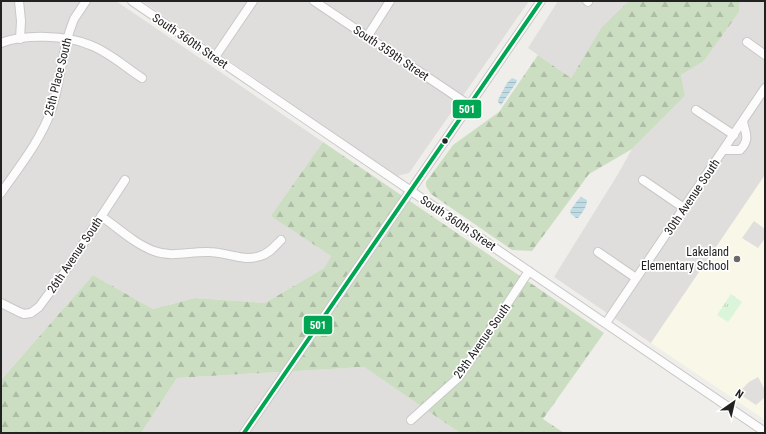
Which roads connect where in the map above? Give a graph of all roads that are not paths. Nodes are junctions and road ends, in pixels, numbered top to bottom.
1 (19, 1) edge
2 (86, 1) edge
3 (132, 1) edge
4 (253, 1) edge
5 (314, 1) edge
6 (390, 1) edge
7 (541, 1) edge
8 (367, 37) junction
9 (20, 39) junction
10 (67, 39) junction
11 (747, 42) dead end
12 (1, 43) edge
13 (765, 55) edge
14 (215, 57) junction
15 (142, 78) dead end
16 (765, 88) edge
17 (469, 105) junction
18 (696, 110) dead end
19 (743, 122) junction
20 (734, 135) junction
21 (724, 150) junction
22 (125, 180) dead end
23 (643, 180) dead end
24 (410, 191) junction
25 (1, 192) edge
26 (684, 208) junction
27 (101, 216) junction
28 (281, 240) dead end
29 (598, 252) dead end
30 (529, 271) junction
31 (636, 278) junction
32 (1, 303) edge
33 (606, 323) junction
34 (410, 420) dead end
35 (765, 432) edge
36 (244, 433) edge

1 - 9 street
2 - 10 street, 25th Place South
3 - 14 street, South 360th Street
4 - 14 street
5 - 8 street, South 359th Street
6 - 8 street
7 - 17 street
8 - 17 street, South 359th Street
9 - 10 street
9 - 12 street
10 - 15 street
10 - 25 street, 25th Place South
11 - 13 street
14 - 24 street, South 360th Street
16 - 19 street, 30th Avenue South
17 - 24 street
18 - 20 street
19 - 20 street, 30th Avenue South
19 - 21 street, 30th Avenue South
20 - 21 street, 30th Avenue South
21 - 26 street, 30th Avenue South
22 - 27 street, 26th Avenue South
23 - 26 street
24 - 30 street, South 360th Street
24 - 36 street
26 - 31 street, 30th Avenue South
27 - 28 street
27 - 32 street, 26th Avenue South
29 - 31 street
30 - 33 street, South 360th Street
30 - 34 street, 29th Avenue South
31 - 33 street, 30th Avenue South
33 - 35 street, South 360th Street

